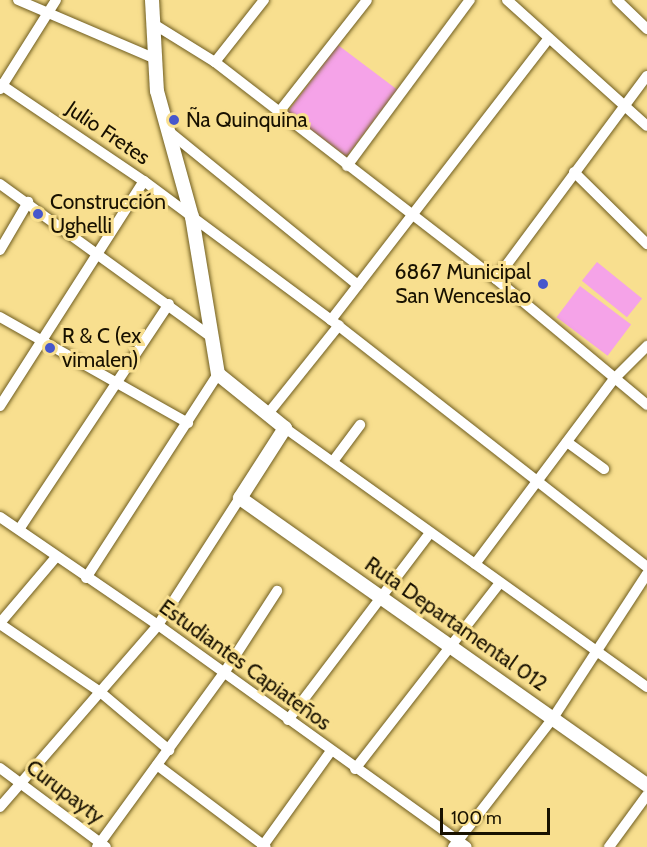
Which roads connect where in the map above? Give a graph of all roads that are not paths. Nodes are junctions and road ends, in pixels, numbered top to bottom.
1 (18, 0) edge
2 (56, 0) edge
3 (264, 0) edge
4 (351, 0) edge
5 (470, 0) edge
6 (507, 0) edge
7 (616, 0) edge
8 (364, 4) edge
9 (153, 9) edge
10 (48, 12) junction
11 (647, 29) edge
12 (549, 38) junction
13 (153, 58) junction
14 (215, 62) junction
15 (647, 76) edge
16 (1, 86) edge
17 (624, 104) junction
18 (279, 112) junction
19 (647, 126) edge
20 (167, 130) junction
21 (347, 166) junction
22 (574, 172) junction
23 (144, 181) junction
24 (0, 184) edge
25 (28, 201) junction
26 (411, 215) junction
27 (192, 217) junction
28 (647, 244) edge
29 (0, 250) edge
30 (99, 253) junction
31 (496, 279) junction
32 (358, 285) junction
33 (169, 304) junction
34 (0, 317) edge
35 (335, 323) junction
36 (210, 336) junction
37 (41, 338) junction
38 (647, 346) edge
39 (218, 374) junction
40 (116, 379) junction
41 (614, 379) junction
42 (647, 405) edge
43 (0, 406) edge
44 (267, 414) junction
45 (188, 423) junction
46 (360, 426) dead end
47 (285, 428) junction
48 (567, 442) junction
49 (334, 460) junction
50 (604, 469) dead end
51 (538, 480) junction
52 (240, 498) junction
53 (0, 517) edge
54 (20, 528) junction
55 (430, 533) junction
56 (56, 557) junction
57 (475, 564) junction
58 (647, 567) edge
59 (647, 574) edge
60 (86, 578) junction
61 (500, 583) junction
62 (277, 591) dead end
63 (382, 599) junction
64 (0, 623) edge
65 (158, 625) junction
66 (452, 650) junction
67 (595, 651) junction
68 (224, 673) junction
69 (647, 687) edge
70 (99, 690) junction
71 (553, 718) junction
72 (288, 720) junction
73 (169, 750) junction
74 (331, 751) junction
75 (157, 765) junction
76 (0, 768) edge
77 (356, 769) junction
78 (19, 782) junction
79 (647, 785) edge
80 (647, 795) edge
81 (0, 807) edge
82 (459, 845) edge
83 (101, 846) edge
84 (264, 846) edge
85 (609, 847) edge

1 - 10 street
2 - 10 street
3 - 14 street
4 - 8 street
5 - 21 street
6 - 12 street
7 - 11 street
8 - 18 street
9 - 13 main road
9 - 14 street
10 - 13 street
10 - 16 street
12 - 17 street
12 - 26 street
13 - 20 main road
14 - 18 street
15 - 17 street
16 - 23 street, Julio Fretes
17 - 19 street
17 - 22 street
18 - 21 street
20 - 27 main road
20 - 32 street
21 - 26 street
22 - 28 street
22 - 31 street
23 - 27 street, Julio Fretes
23 - 30 street
24 - 25 street
25 - 29 street
25 - 30 street
26 - 31 street
26 - 32 street
27 - 35 street, Julio Fretes
27 - 36 main road
30 - 33 street
30 - 37 street
31 - 41 street
32 - 35 street
33 - 36 street
33 - 40 street
34 - 37 street
35 - 44 street
35 - 51 street, Julio Fretes
36 - 39 main road
37 - 40 street
37 - 43 street
38 - 41 street
39 - 44 main road
39 - 45 street
40 - 45 street
40 - 54 street
41 - 42 street
41 - 48 street
44 - 47 main road
45 - 60 street
46 - 49 street
47 - 49 street
47 - 52 main road
48 - 50 street
48 - 51 street
49 - 55 street
51 - 57 street
51 - 58 street, Julio Fretes
52 - 63 main road, Ruta Departamental 012
52 - 65 street
53 - 54 street, Estudiantes Capiateños
54 - 56 street, Estudiantes Capiateños
55 - 57 street
55 - 63 street
56 - 60 street, Estudiantes Capiateños
56 - 64 street
57 - 61 street
59 - 67 street
60 - 65 street, Estudiantes Capiateños
61 - 66 street
61 - 67 street
62 - 68 street
63 - 66 main road, Ruta Departamental 012
63 - 72 street
64 - 70 street
65 - 68 street, Estudiantes Capiateños
65 - 70 street
66 - 71 main road, Ruta Departamental 012
66 - 77 street
67 - 69 street
67 - 71 street
68 - 72 street, Estudiantes Capiateños
68 - 73 street
70 - 73 street
70 - 78 street
71 - 79 main road, Ruta Departamental 012
71 - 82 street
72 - 74 street, Estudiantes Capiateños
73 - 75 street
74 - 77 street, Estudiantes Capiateños
74 - 84 street
75 - 83 street
75 - 84 street
76 - 78 street, Curupayty
77 - 82 street, Estudiantes Capiateños
78 - 81 street
78 - 83 street, Curupayty
80 - 85 street

